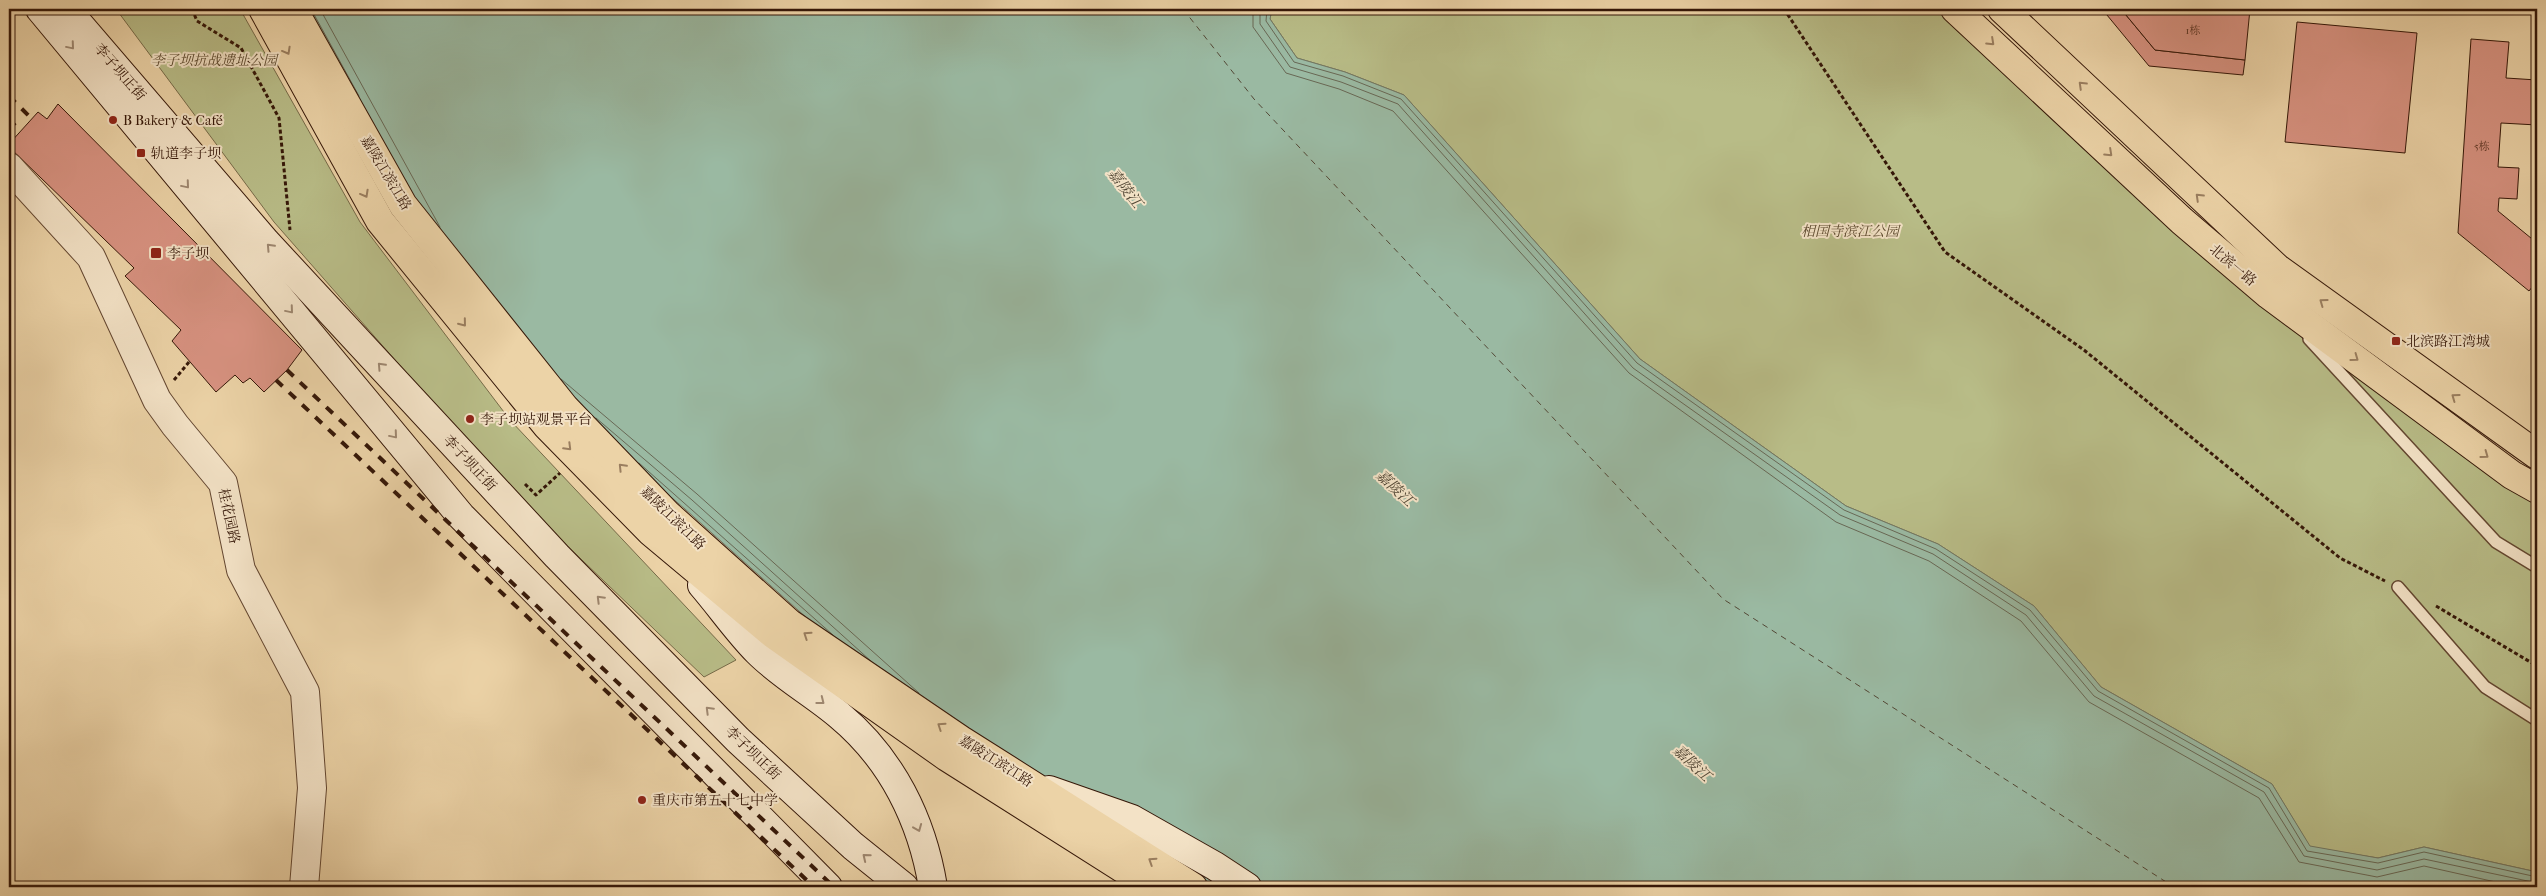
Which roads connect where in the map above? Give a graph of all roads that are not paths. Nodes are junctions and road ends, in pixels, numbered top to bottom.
1 (40, 9) edge
2 (66, 9) edge
3 (263, 9) edge
4 (293, 9) edge
5 (1956, 9) edge
6 (2002, 9) edge
7 (9, 167) edge
8 (2269, 295) junction
9 (2537, 455) edge
10 (2537, 489) edge
11 (651, 532) junction
12 (2537, 567) edge
13 (2398, 587) road end
14 (2537, 720) edge
15 (1032, 783) junction
16 (304, 887) edge
17 (828, 887) edge
18 (904, 887) edge
19 (933, 887) edge
20 (1152, 887) edge
21 (1193, 887) edge
22 (1247, 887) edge

1 -> 17 main road, 李子坝正街
18 -> 2 main road, 李子坝正街
3 -> 11 main road, 嘉陵江滨江路
15 -> 4 main road, 嘉陵江滨江路
5 -> 8 main road, 北滨一路
9 -> 6 main road, 北滨一路
7 - 16 main road, 桂花园路
8 -> 10 main road, 北滨一路
8 - 12 lane
11 -> 19 main road
11 - 20 main road, 嘉陵江滨江路
13 - 14 lane
21 -> 15 main road, 嘉陵江滨江路
15 - 22 main road

